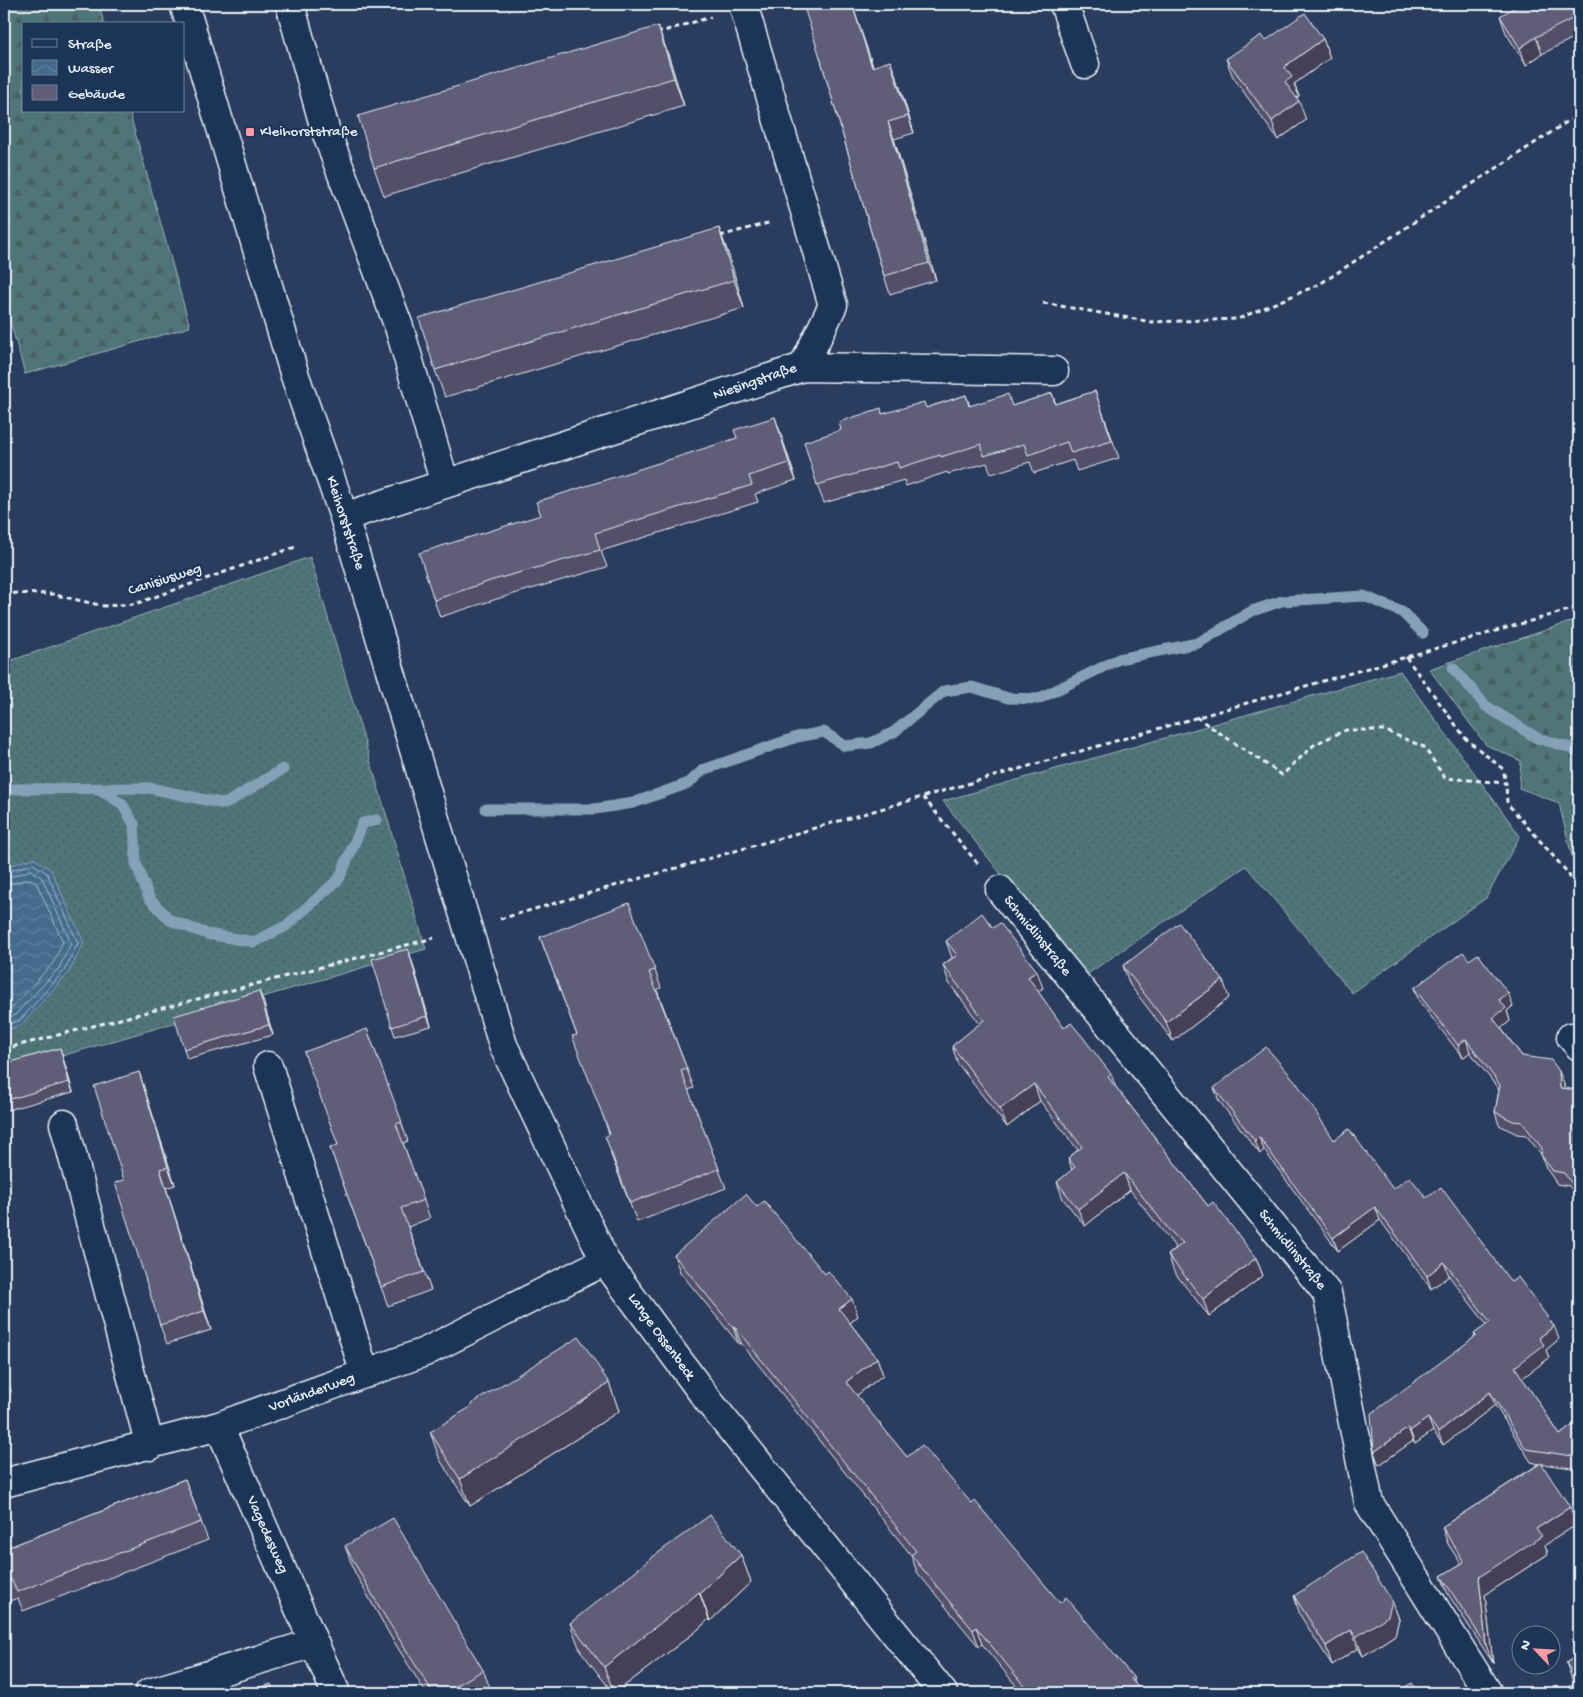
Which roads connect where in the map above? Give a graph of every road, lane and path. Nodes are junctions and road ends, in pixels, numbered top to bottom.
1 (184, 4) edge
2 (290, 4) edge
3 (1064, 4) edge
4 (744, 6) edge
5 (649, 35) edge
6 (1085, 64) dead end
7 (1579, 114) edge
8 (805, 212) junction
9 (711, 239) edge
10 (1043, 303) dead end
11 (803, 367) junction
12 (1054, 371) dead end
13 (446, 484) junction
14 (344, 517) junction
15 (298, 546) dead end
16 (4, 593) edge
17 (1579, 607) edge
18 (1406, 657) junction
19 (1196, 717) junction
20 (1506, 783) junction
21 (923, 797) junction
22 (1000, 890) joint
23 (1579, 897) edge
24 (469, 929) junction
25 (4, 1050) edge
26 (268, 1066) dead end
27 (64, 1124) dead end
28 (605, 1261) junction
29 (365, 1374) junction
30 (219, 1426) junction
31 (150, 1446) junction
32 (4, 1483) edge
33 (314, 1643) junction
34 (149, 1693) edge
35 (336, 1693) edge
36 (943, 1693) edge
37 (1488, 1693) edge

1 - 14 street, Kleihorststraße
2 - 13 street
3 - 6 street
4 - 5 path
4 - 8 street, Niesingstraße
7 - 10 path
8 - 9 path
8 - 11 street, Niesingstraße
11 - 12 street
11 - 13 street, Niesingstraße
13 - 14 street, Niesingstraße
14 - 24 street, Kleihorststraße
15 - 16 path, Canisiusweg
17 - 18 path
18 - 19 path
18 - 20 path
19 - 20 path
19 - 21 path
20 - 23 path
21 - 22 path
21 - 24 path
22 - 37 street, Schmidlinstraße
24 - 25 path
24 - 28 street, Lange Ossenbeck
26 - 29 street
27 - 31 street
28 - 29 street, Vorländerweg
28 - 36 street, Lange Ossenbeck
29 - 30 street, Vorländerweg
30 - 31 street, Vorländerweg
30 - 33 street, Vagedesweg
31 - 32 street, Vorländerweg
33 - 34 street
33 - 35 street, Vagedesweg

